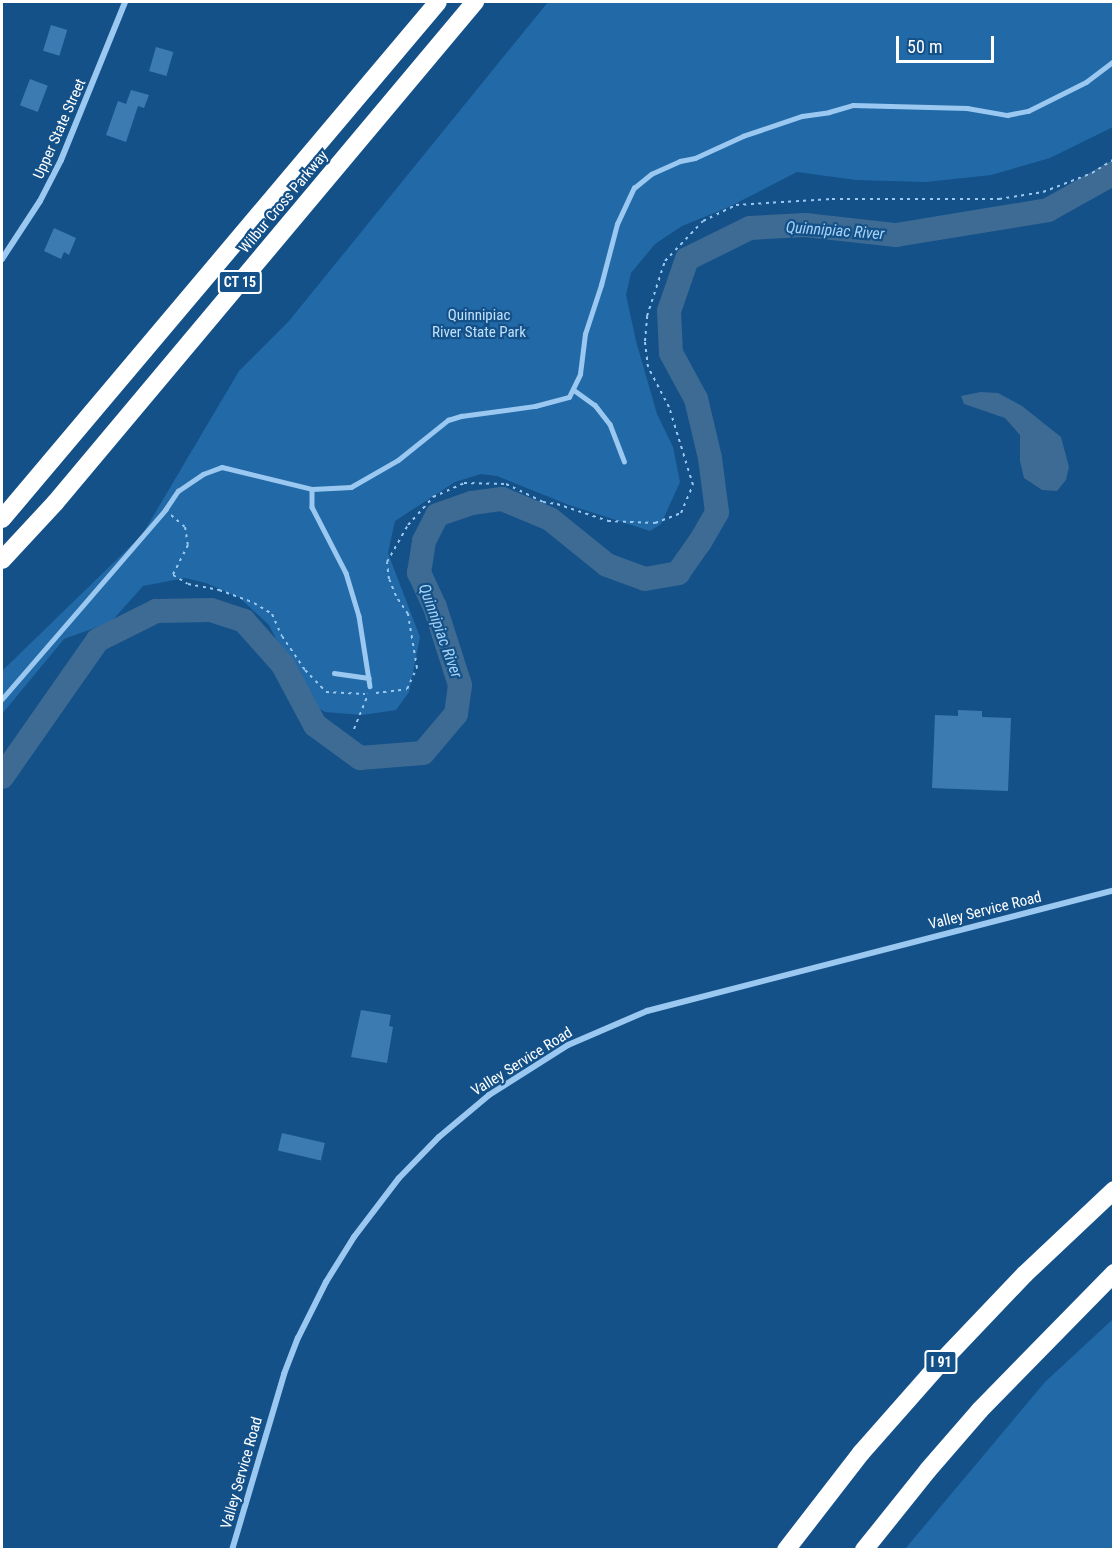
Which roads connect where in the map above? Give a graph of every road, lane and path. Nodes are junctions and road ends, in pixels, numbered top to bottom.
1 (125, 2) edge
2 (438, 2) edge
3 (475, 2) edge
4 (1113, 61) edge
5 (1113, 159) edge
6 (2, 259) edge
7 (574, 390) junction
8 (624, 461) dead end
9 (312, 489) junction
10 (165, 510) junction
11 (2, 519) edge
12 (2, 560) edge
13 (334, 673) dead end
14 (369, 678) junction
15 (370, 686) joint
16 (368, 694) junction
17 (2, 699) edge
18 (354, 729) dead end
19 (1113, 890) edge
20 (1113, 1190) edge
21 (1113, 1274) edge
22 (232, 1550) edge
23 (786, 1550) edge
24 (864, 1550) edge

1 - 6 street, Upper State Street
2 - 11 highway, Wilbur Cross Parkway / CT 15
3 - 12 highway, Wilbur Cross Parkway / CT 15
4 - 7 lane
5 - 16 path
7 - 8 lane
7 - 9 lane
9 - 10 lane
9 - 14 lane
10 - 16 path
10 - 17 lane
13 - 14 lane
14 - 15 lane
15 - 16 path
16 - 18 path
19 - 22 street, Valley Service Road
20 - 23 highway, I 91
21 - 24 highway

